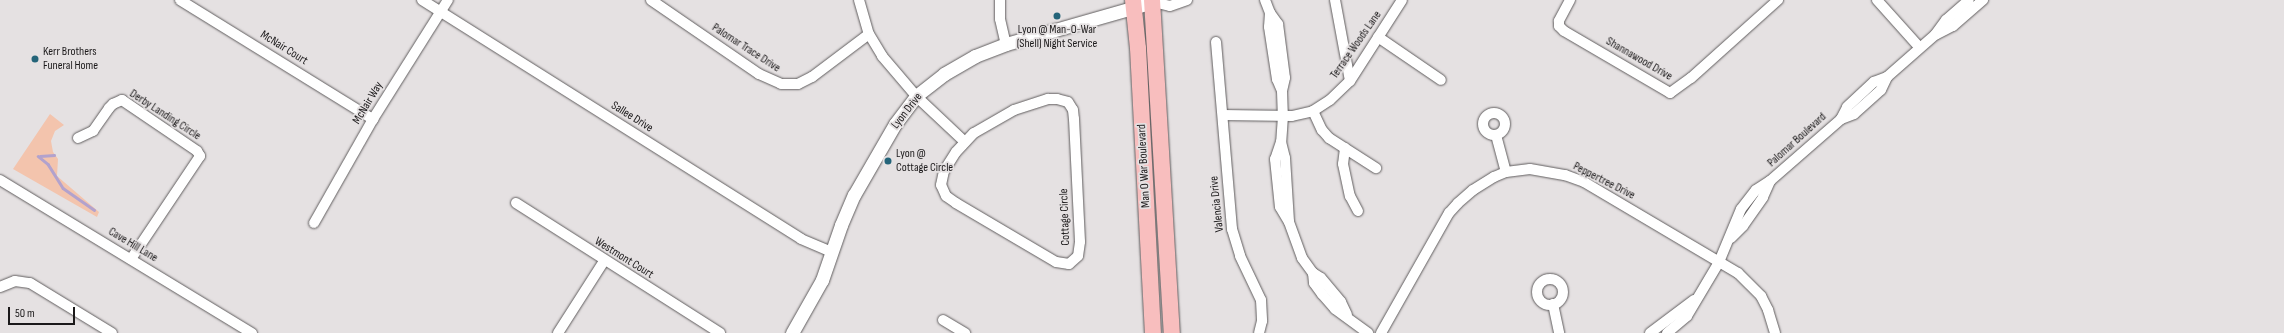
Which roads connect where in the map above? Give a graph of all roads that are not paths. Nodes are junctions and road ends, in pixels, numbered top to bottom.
1 (180, 0) edge
2 (422, 0) edge
3 (448, 0) edge
4 (652, 0) edge
5 (858, 0) edge
6 (1000, 0) edge
7 (1187, 0) edge
8 (1265, 0) edge
9 (1335, 0) edge
10 (1402, 0) edge
11 (1570, 0) edge
12 (1778, 0) edge
13 (1877, 0) edge
14 (1969, 0) edge
15 (1982, 0) edge
16 (1153, 1) edge
17 (1133, 4) edge
18 (441, 12) junction
19 (869, 34) junction
20 (1935, 35) junction
21 (1378, 37) junction
22 (1216, 42) dead end
23 (1006, 44) junction
24 (1920, 48) junction
25 (1350, 80) junction
26 (1441, 80) dead end
27 (916, 96) junction
28 (1313, 110) junction
29 (1223, 115) junction
30 (1283, 116) junction
31 (373, 119) junction
32 (1496, 134) dead end
33 (78, 138) dead end
34 (965, 142) junction
35 (1345, 148) junction
36 (1376, 168) dead end
37 (1506, 172) junction
38 (0, 180) edge
39 (516, 203) dead end
40 (1358, 211) dead end
41 (314, 223) dead end
42 (831, 252) junction
43 (131, 259) junction
44 (604, 260) junction
45 (1719, 262) junction
46 (0, 287) edge
47 (1695, 298) junction
48 (1553, 304) dead end
49 (943, 320) dead end
50 (98, 329) edge
51 (112, 333) edge
52 (252, 333) edge
53 (558, 333) edge
54 (720, 333) edge
55 (792, 333) edge
56 (965, 333) edge
57 (1153, 333) edge
58 (1172, 333) edge
59 (1260, 333) edge
60 (1368, 333) edge
61 (1381, 333) edge
62 (1559, 333) edge
63 (1650, 333) edge
64 (1667, 333) edge
65 (1775, 333) edge

1 - 31 street, McNair Court
2 - 18 street, Sallee Drive
3 - 18 street, McNair Way
4 - 19 street, Palomar Trace Drive
5 - 19 street
6 - 23 street
7 - 16 street, Lyon Drive
8 - 30 street
9 - 25 street
10 - 21 street, Terrace Woods Lane
11 - 12 street, Shannawood Drive
13 - 24 street
14 - 20 street, Palomar Boulevard
15 - 20 street, Palomar Boulevard
16 - 17 street, Lyon Drive
16 - 58 main road, Man O War Boulevard
17 - 23 street, Lyon Drive
17 - 57 main road, Man O War Boulevard
18 - 31 street, McNair Way
18 - 42 street, Sallee Drive
19 - 27 street
20 - 24 street, Palomar Boulevard
21 - 25 street, Terrace Woods Lane
21 - 26 street
22 - 29 street, Valencia Drive
23 - 27 street, Lyon Drive
24 - 45 street, Palomar Boulevard
25 - 28 street, Terrace Woods Lane
27 - 34 street
27 - 42 street, Lyon Drive
28 - 30 street, Terrace Woods Lane
28 - 35 street
29 - 30 street
29 - 59 street, Valencia Drive
30 - 60 street
31 - 41 street, McNair Way
32 - 37 street
33 - 43 street, Derby Landing Circle
34 - 34 street, Cottage Circle
35 - 36 street
35 - 40 street
37 - 45 street, Peppertree Drive
37 - 61 street, Peppertree Drive
38 - 43 street, Cave Hill Lane
39 - 44 street, Westmont Court
42 - 55 street, Lyon Drive
43 - 52 street, Cave Hill Lane
44 - 53 street
44 - 54 street, Westmont Court
45 - 47 street, Palomar Boulevard
45 - 65 street, Peppertree Drive
46 - 50 street
47 - 63 street, Palomar Boulevard
47 - 64 street, Palomar Boulevard
48 - 62 street
49 - 56 street
50 - 51 street

